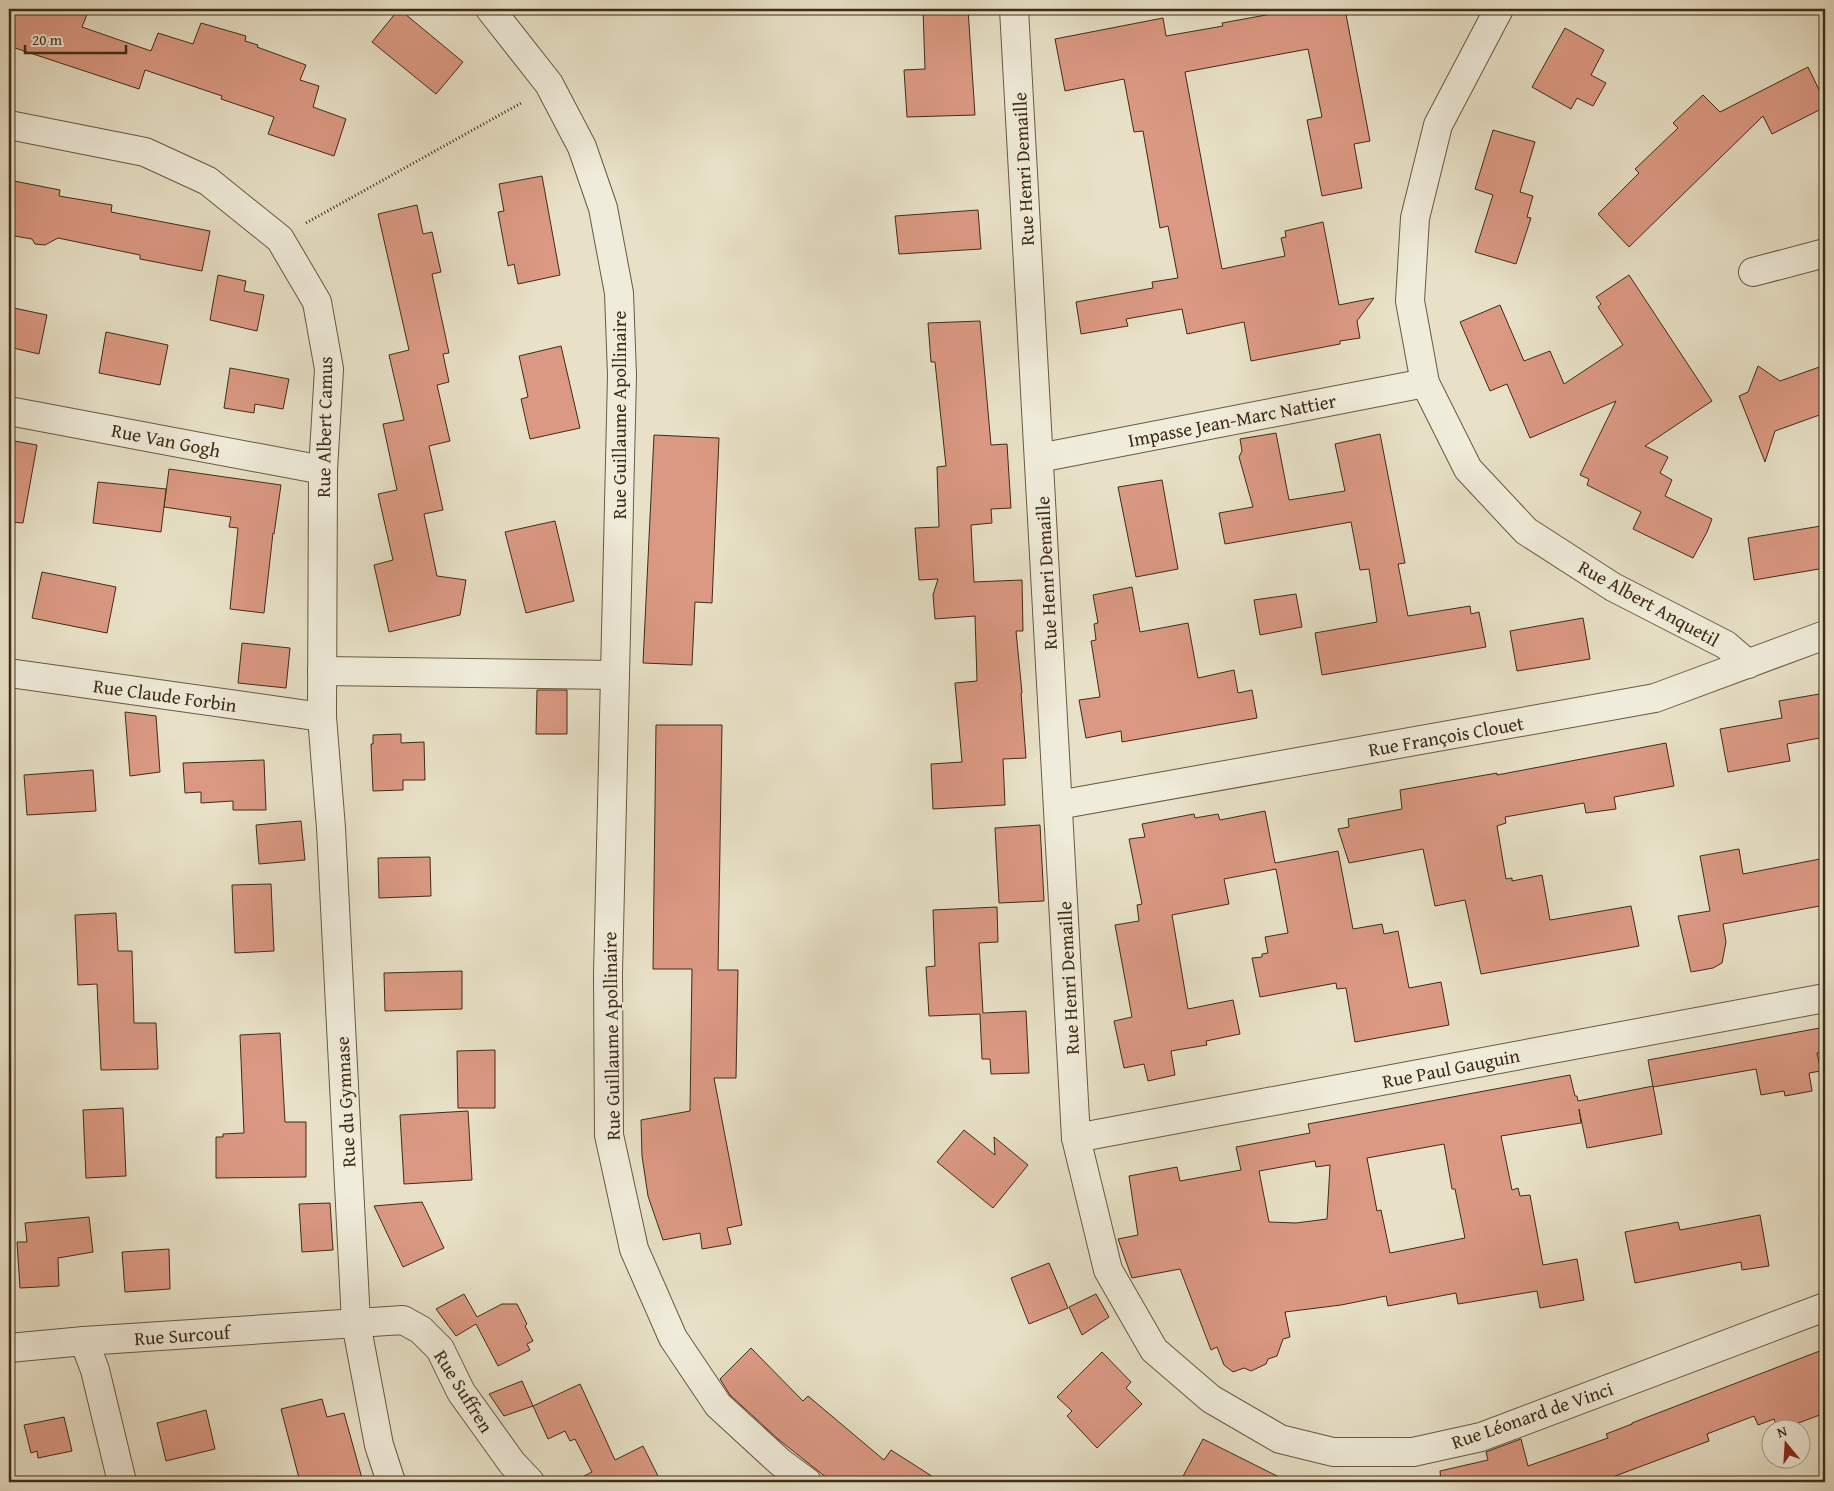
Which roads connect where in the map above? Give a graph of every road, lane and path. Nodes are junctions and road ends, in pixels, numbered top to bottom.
1 (490, 9) edge
2 (1014, 9) edge
3 (1499, 9) edge
4 (550, 87) junction
5 (9, 125) edge
6 (305, 223) dead end
7 (1825, 253) edge
8 (1753, 272) dead end
9 (1425, 383) junction
10 (9, 411) edge
11 (1039, 458) junction
12 (323, 470) junction
13 (1825, 636) edge
14 (1748, 664) junction
15 (322, 671) junction
16 (9, 673) edge
17 (615, 675) junction
18 (322, 717) junction
19 (1058, 805) junction
20 (1825, 998) edge
21 (1076, 1138) junction
22 (1825, 1307) edge
23 (356, 1323) junction
24 (84, 1341) junction
25 (9, 1348) edge
26 (122, 1482) edge
27 (392, 1482) edge
28 (530, 1482) edge
29 (807, 1482) edge

1 - 4 street, Rue Guillaume Apollinaire
2 - 11 street, Rue Henri Demaille
3 - 9 street, Rue Albert Anquetil
4 - 6 path
4 - 17 street, Rue Guillaume Apollinaire
5 - 12 street, Rue Albert Camus
7 - 8 street
9 - 11 street, Impasse Jean-Marc Nattier
9 - 14 street, Rue Albert Anquetil
10 - 12 street, Rue Van Gogh
11 - 19 street, Rue Henri Demaille
12 - 15 street, Rue Albert Camus
13 - 14 street, Rue François Clouet
14 - 19 street, Rue François Clouet
15 - 17 street
15 - 18 street, Rue Albert Camus
16 - 18 street, Rue Claude Forbin
17 - 29 street, Rue Guillaume Apollinaire
18 - 23 street, Rue du Gymnase
19 - 21 street, Rue Henri Demaille
20 - 21 street, Rue Paul Gauguin
21 - 22 street, Rue Léonard de Vinci
23 - 24 street, Rue Surcouf
23 - 27 street, Rue du Gymnase
23 - 28 street, Rue Suffren
24 - 25 street, Rue Surcouf
24 - 26 street

